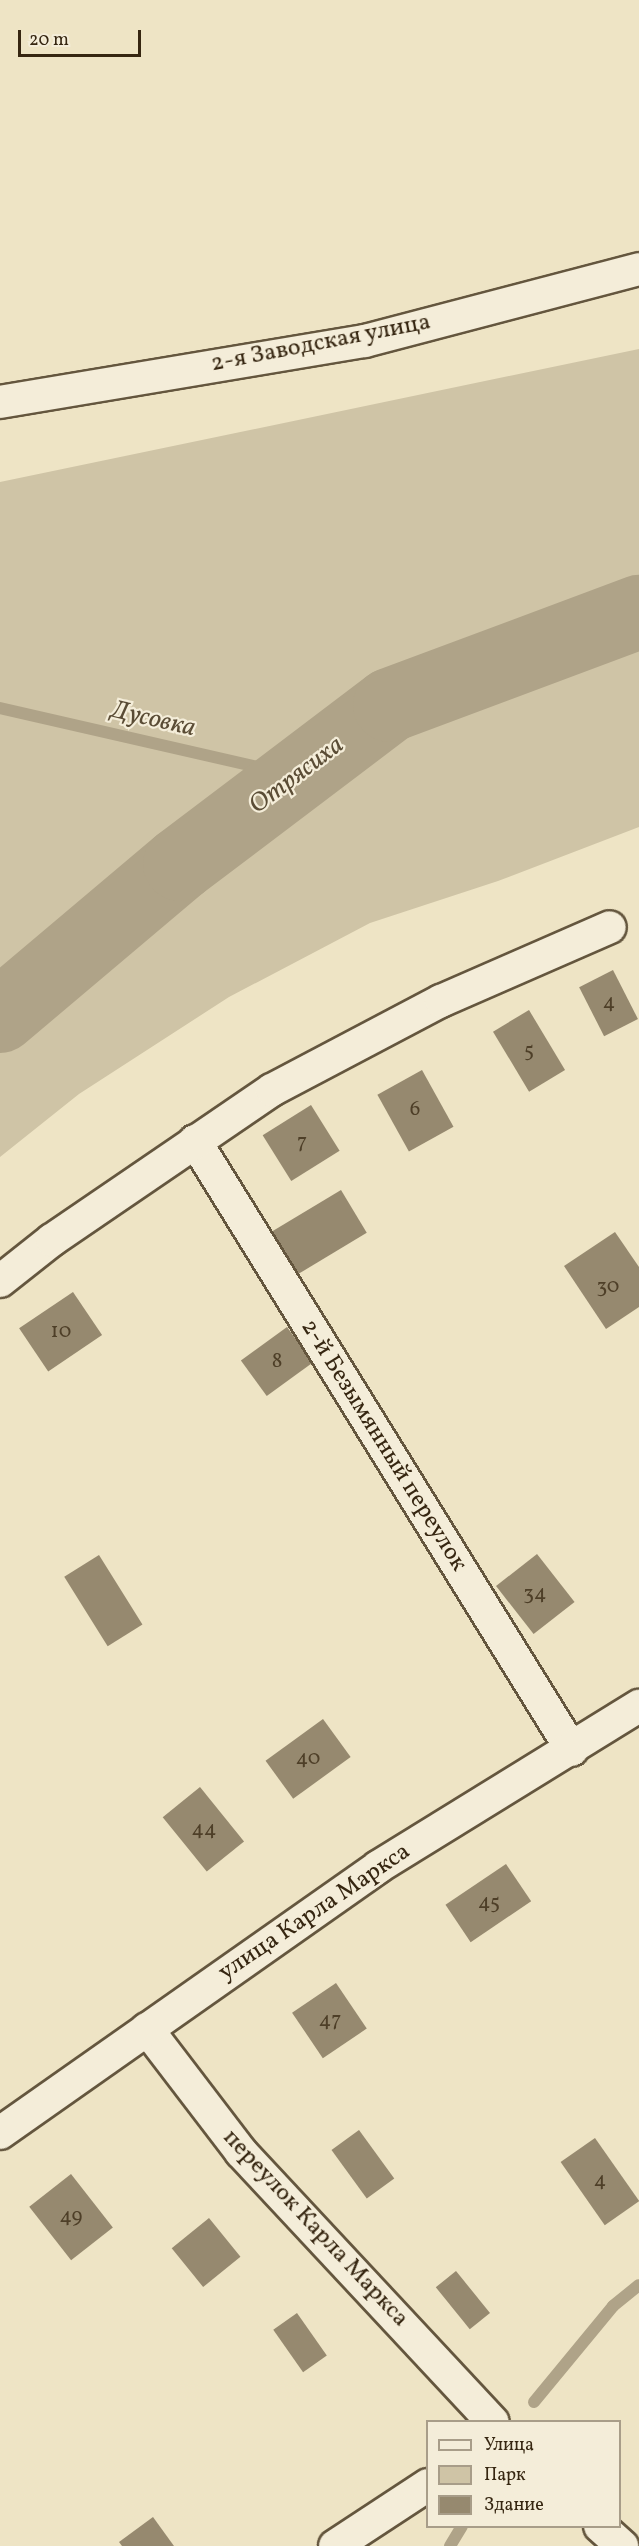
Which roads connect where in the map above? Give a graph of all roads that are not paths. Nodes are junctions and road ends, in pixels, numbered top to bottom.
1 (639, 269) edge
2 (0, 402) edge
3 (610, 927) dead end
4 (195, 1141) junction
5 (0, 1281) edge
6 (639, 1706) edge
7 (572, 1750) junction
8 (147, 2029) junction
9 (0, 2133) edge
10 (492, 2420) edge
11 (426, 2486) edge
12 (602, 2528) edge
13 (335, 2546) edge
14 (622, 2546) edge

1 - 2 street, 2-я Заводская улица
3 - 4 street
4 - 5 street
4 - 7 street, 2-й Безымянный переулок
6 - 7 street, улица Карла Маркса
7 - 8 street, улица Карла Маркса
8 - 9 street, улица Карла Маркса
8 - 10 street, переулок Карла Маркса
11 - 13 street
12 - 14 street

